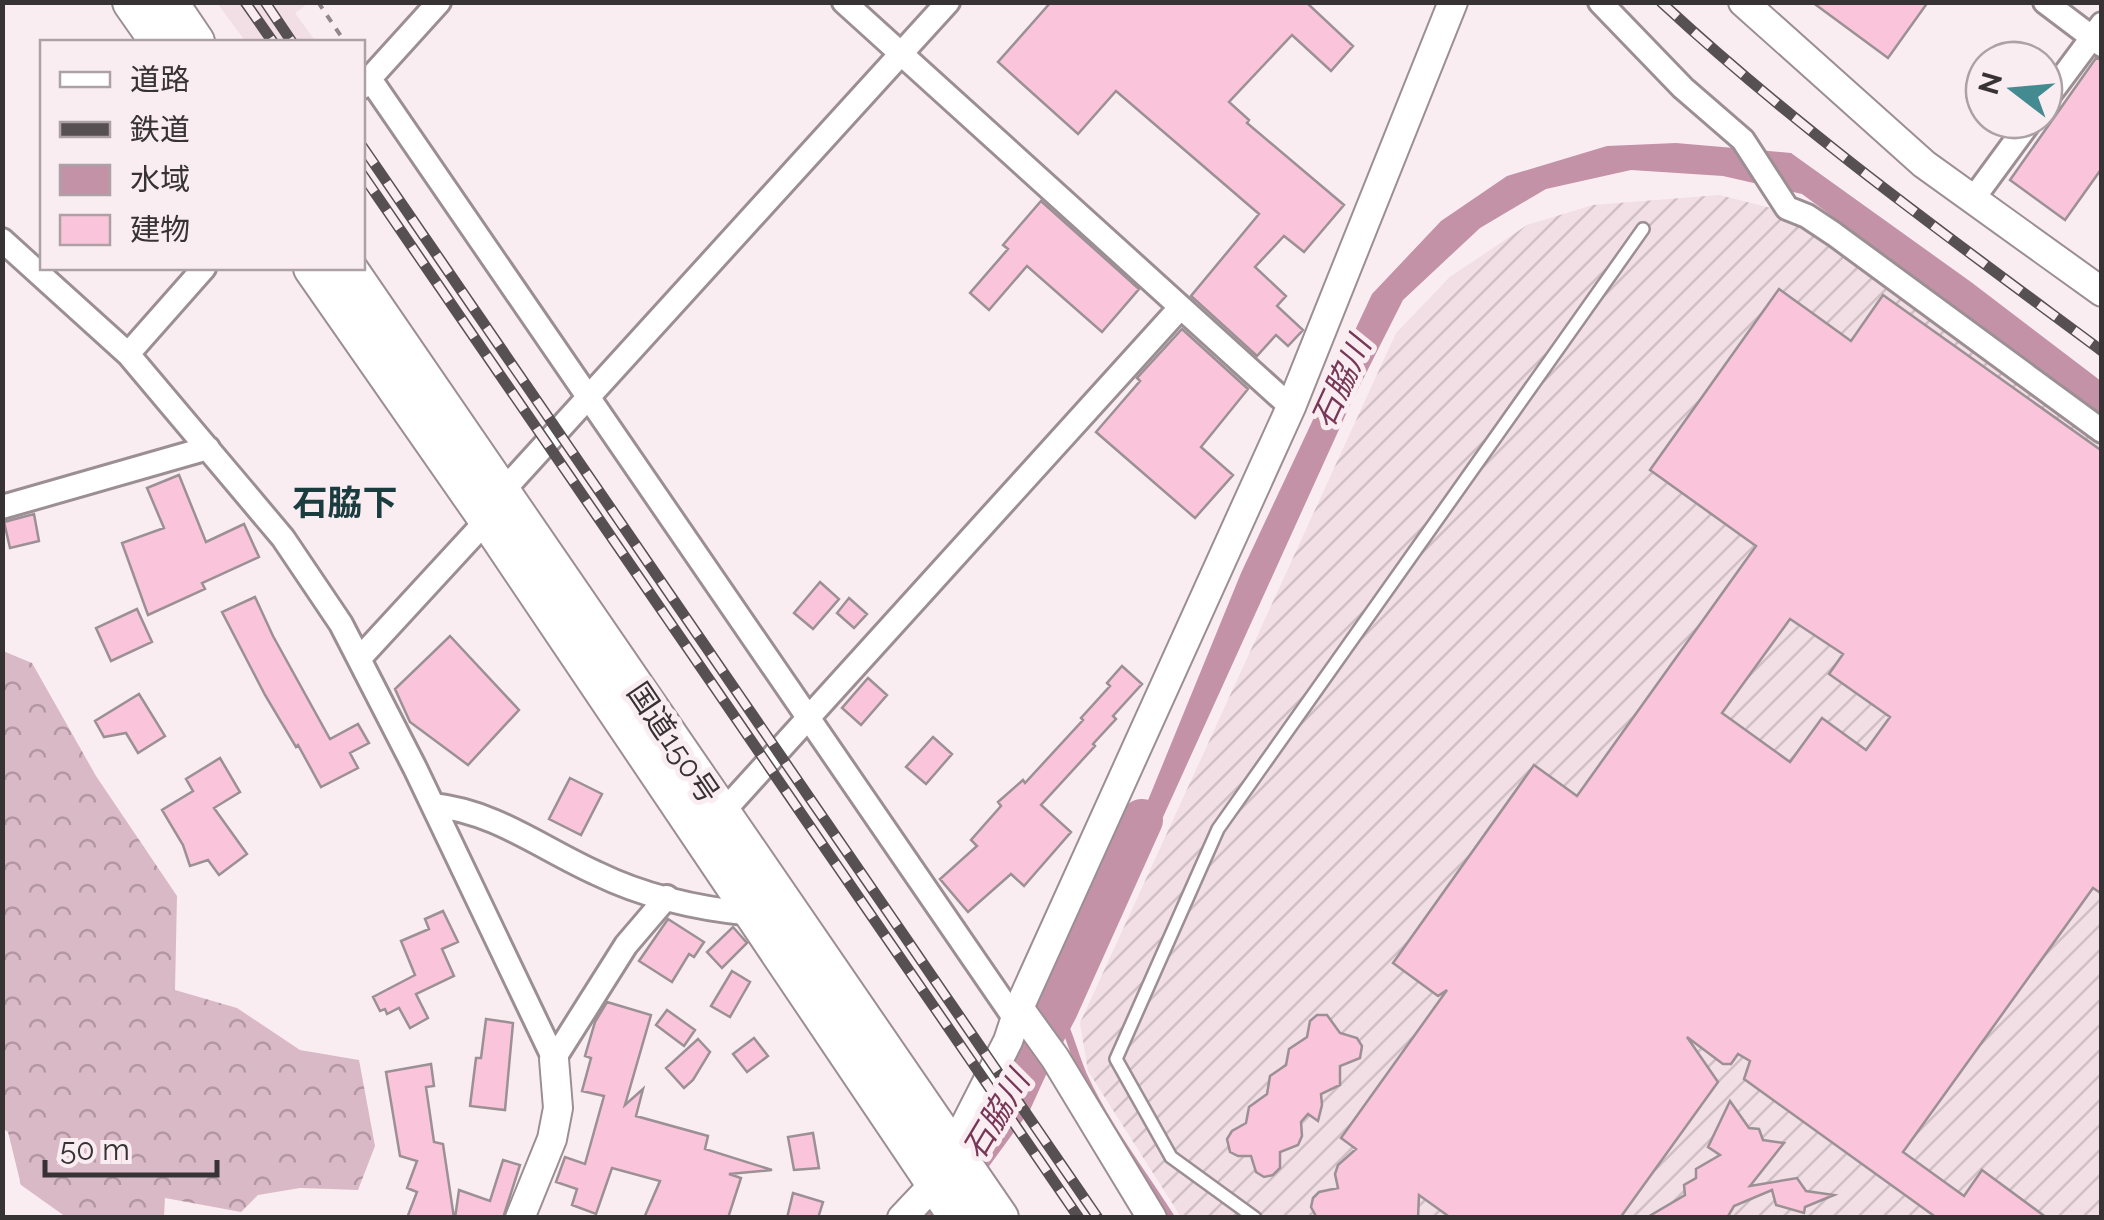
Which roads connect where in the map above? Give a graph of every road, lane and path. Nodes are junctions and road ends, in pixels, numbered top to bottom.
1 (132, 2) edge
2 (168, 2) edge
3 (318, 2) edge
4 (439, 2) edge
5 (844, 2) edge
6 (948, 2) edge
7 (1453, 2) edge
8 (1600, 2) edge
9 (1743, 2) edge
10 (2044, 2) edge
11 (2098, 35) edge
12 (159, 40) edge
13 (193, 40) edge
14 (344, 40) edge
15 (901, 54) junction
16 (2064, 77) edge
17 (366, 83) edge
18 (2016, 140) edge
19 (1973, 199) junction
20 (1644, 229) dead end
21 (2, 240) edge
22 (202, 270) edge
23 (316, 270) edge
24 (349, 270) edge
25 (2102, 292) edge
26 (1178, 308) junction
27 (128, 354) junction
28 (589, 398) junction
29 (1291, 408) junction
30 (2102, 431) edge
31 (208, 448) junction
32 (495, 506) junction
33 (2, 507) edge
34 (359, 658) junction
35 (808, 720) junction
36 (432, 805) junction
37 (722, 814) junction
38 (667, 897) junction
39 (753, 914) junction
40 (1018, 1014) junction
41 (554, 1060) junction
42 (960, 1189) edge
43 (520, 1218) edge
44 (902, 1218) edge
45 (1152, 1218) edge
46 (1255, 1218) edge

1 - 12 highway
2 - 13 highway
3 - 14 path
4 - 17 street
5 - 15 street
6 - 15 street
7 - 29 street
8 - 30 street
9 - 19 street
10 - 11 street
11 - 16 street
15 - 26 street
15 - 28 street
17 - 28 street
18 - 19 street
19 - 25 street
20 - 46 lane
21 - 27 street
22 - 27 street
23 - 32 highway, 国道150号
24 - 32 highway, 国道150号
26 - 29 street
26 - 35 street
27 - 31 street
28 - 32 street
28 - 35 street
29 - 40 street
31 - 33 street
31 - 34 street
32 - 34 street
32 - 37 highway, 国道150号
32 - 39 highway, 国道150号
34 - 36 street
35 - 37 street
35 - 40 street
36 - 38 street
36 - 41 street
37 - 42 highway, 国道150号
38 - 39 street
38 - 41 street
39 - 42 highway, 国道150号
40 - 42 street
40 - 45 street
41 - 43 street
42 - 44 street

